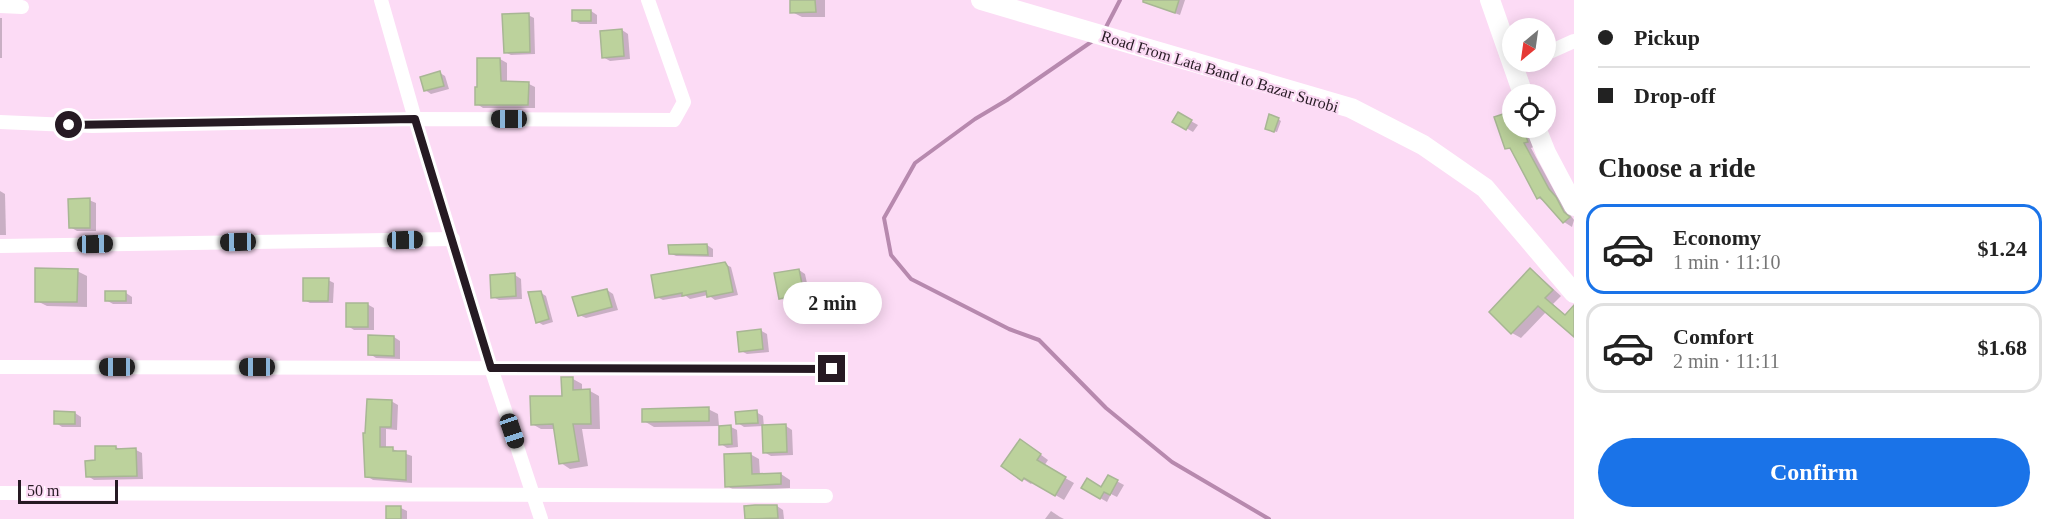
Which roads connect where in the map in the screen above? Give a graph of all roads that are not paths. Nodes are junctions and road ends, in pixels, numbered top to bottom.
1 (381, 0) edge
2 (648, 0) edge
3 (981, 0) edge
4 (1490, 0) edge
5 (0, 6) edge
6 (22, 7) dead end
7 (1502, 26) edge
8 (1574, 41) edge
9 (1556, 49) edge
10 (415, 119) junction
11 (0, 122) edge
12 (1540, 138) edge
13 (1574, 206) edge
14 (453, 239) junction
15 (0, 246) edge
16 (1574, 293) edge
17 (0, 367) edge
18 (491, 368) junction
19 (832, 369) dead end
20 (0, 493) edge
21 (533, 494) junction
22 (826, 496) dead end
23 (541, 519) edge

1 - 10 street
2 - 10 street
3 - 16 main road, Road From Lata Band to Bazar Surobi
4 - 7 main road
5 - 6 street
8 - 9 street
10 - 11 street
10 - 14 street
12 - 13 main road
14 - 15 street
14 - 18 street
17 - 18 street
18 - 19 street
18 - 21 street
20 - 21 street
21 - 22 street
21 - 23 street

